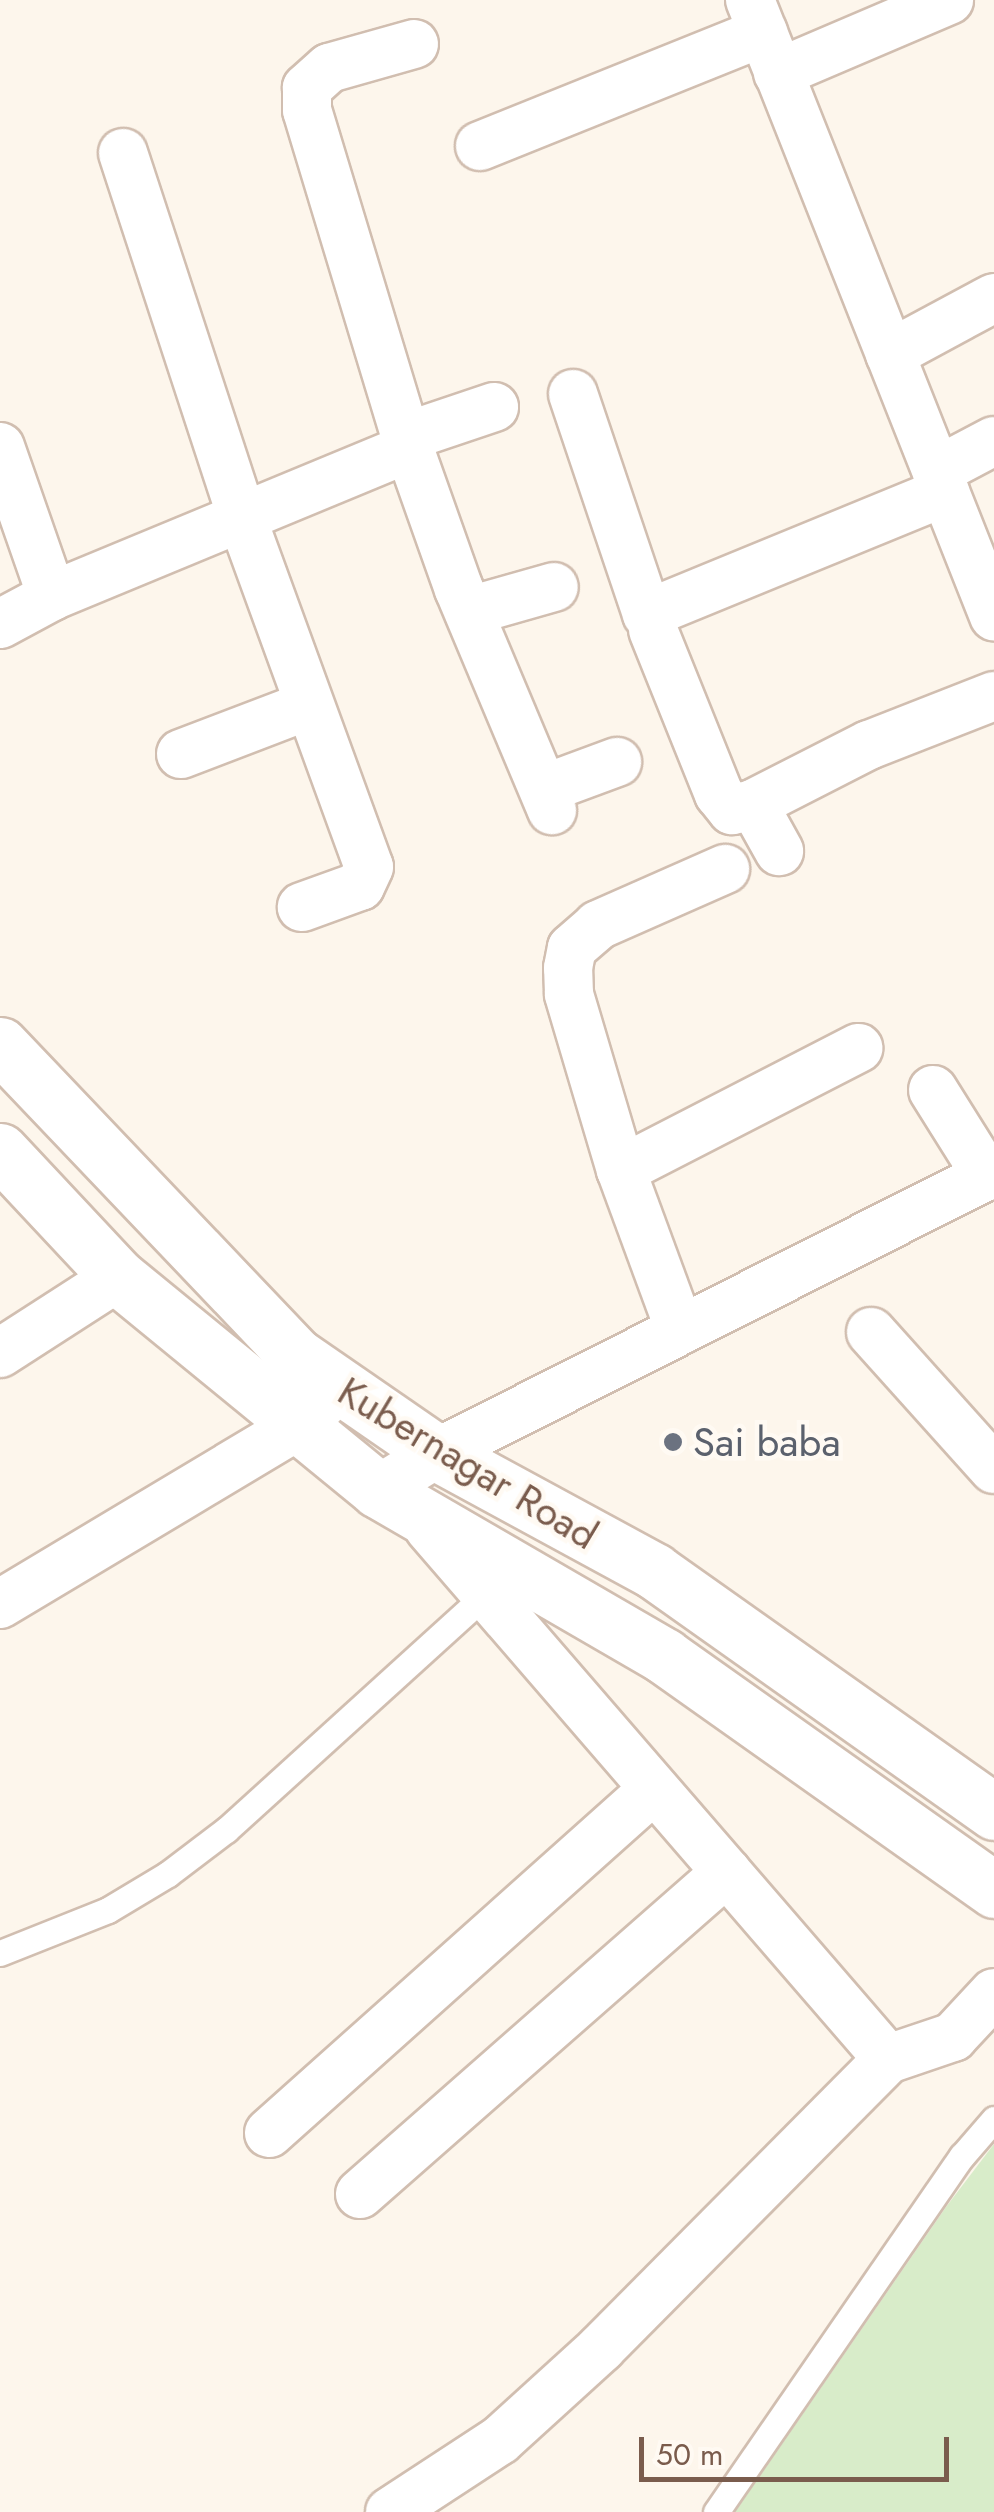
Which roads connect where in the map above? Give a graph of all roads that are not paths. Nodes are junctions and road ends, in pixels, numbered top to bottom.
1 (949, 0) edge
2 (764, 35) edge
3 (414, 44) dead end
4 (480, 146) dead end
5 (122, 152) dead end
6 (994, 298) edge
7 (890, 354) junction
8 (573, 394) dead end
9 (494, 407) dead end
10 (407, 442) junction
11 (994, 442) edge
12 (0, 447) edge
13 (941, 482) junction
14 (243, 522) junction
15 (554, 587) dead end
16 (52, 596) junction
17 (991, 599) edge
18 (469, 611) junction
19 (0, 624) edge
20 (652, 630) dead end
21 (994, 696) edge
22 (310, 705) junction
23 (181, 754) dead end
24 (616, 762) dead end
25 (753, 804) junction
26 (779, 851) dead end
27 (725, 870) dead end
28 (302, 907) dead end
29 (0, 1046) edge
30 (858, 1048) dead end
31 (933, 1090) dead end
32 (0, 1152) edge
33 (620, 1170) junction
34 (991, 1174) edge
35 (118, 1277) junction
36 (680, 1330) junction
37 (871, 1332) dead end
38 (0, 1353) edge
39 (321, 1405) junction
40 (437, 1453) junction
41 (994, 1469) edge
42 (396, 1500) junction
43 (486, 1594) junction
44 (0, 1604) edge
45 (654, 1789) junction
46 (990, 1801) edge
47 (942, 1853) junction
48 (727, 1872) junction
49 (994, 1890) edge
50 (0, 1953) edge
51 (994, 1993) edge
52 (888, 2059) junction
53 (994, 2119) edge
54 (270, 2133) dead end
55 (360, 2194) dead end
56 (404, 2508) edge
57 (716, 2512) edge

1 - 2 street
2 - 4 street
2 - 7 street
3 - 10 street
5 - 14 street
6 - 7 street
7 - 13 street
8 - 13 street
9 - 10 street
10 - 14 street
10 - 18 street
11 - 13 street
12 - 16 street
13 - 17 street
14 - 16 street
14 - 22 street
15 - 18 street
16 - 19 street
18 - 24 street
20 - 25 street
21 - 25 street
22 - 23 street
22 - 28 street
25 - 26 street
27 - 33 street
29 - 39 main road, Kubernagar Road
30 - 33 street
31 - 34 street
32 - 35 main road, Kubernagar Road
33 - 36 street
34 - 36 street
35 - 38 street
35 - 39 main road, Kubernagar Road
36 - 40 street
37 - 41 street
39 - 40 main road, Kubernagar Road
39 - 42 main road, Kubernagar Road
39 - 44 street
40 - 42 street
40 - 46 main road, Kubernagar Road
42 - 43 street
42 - 47 main road, Kubernagar Road
43 - 45 street
43 - 50 lane
45 - 48 street
45 - 54 street
46 - 47 street
47 - 49 main road, Kubernagar Road
48 - 52 street
48 - 55 street
51 - 52 street
52 - 56 street
53 - 57 lane

